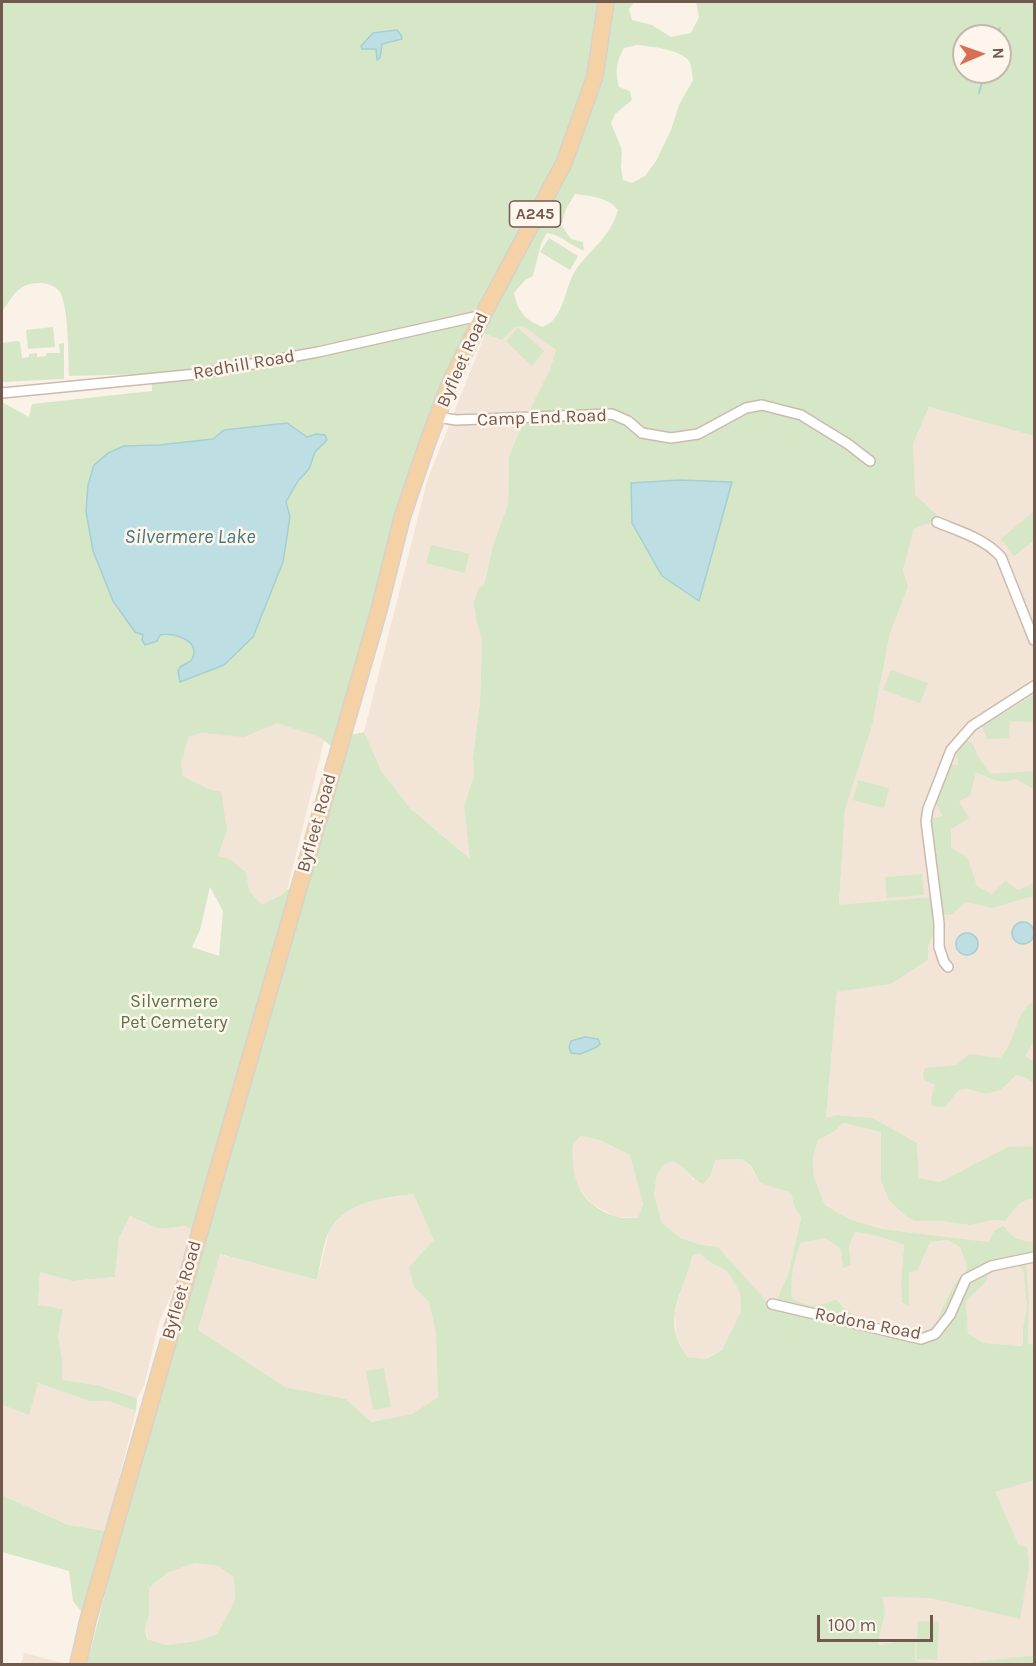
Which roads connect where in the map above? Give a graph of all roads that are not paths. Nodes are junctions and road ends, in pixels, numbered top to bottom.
1 (606, 2) edge
2 (483, 315) junction
3 (2, 393) edge
4 (437, 417) junction
5 (870, 461) dead end
6 (937, 522) dead end
7 (1035, 640) edge
8 (1035, 686) edge
9 (948, 967) dead end
10 (1035, 1257) edge
11 (772, 1304) dead end
12 (78, 1665) edge

1 - 2 main road, Byfleet Road / A245
2 - 3 street, Redhill Road
2 - 4 main road, Byfleet Road / A245
4 - 5 street, Camp End Road
4 - 12 main road, Byfleet Road / A245
6 - 7 street
8 - 9 street
10 - 11 street, Rodona Road

